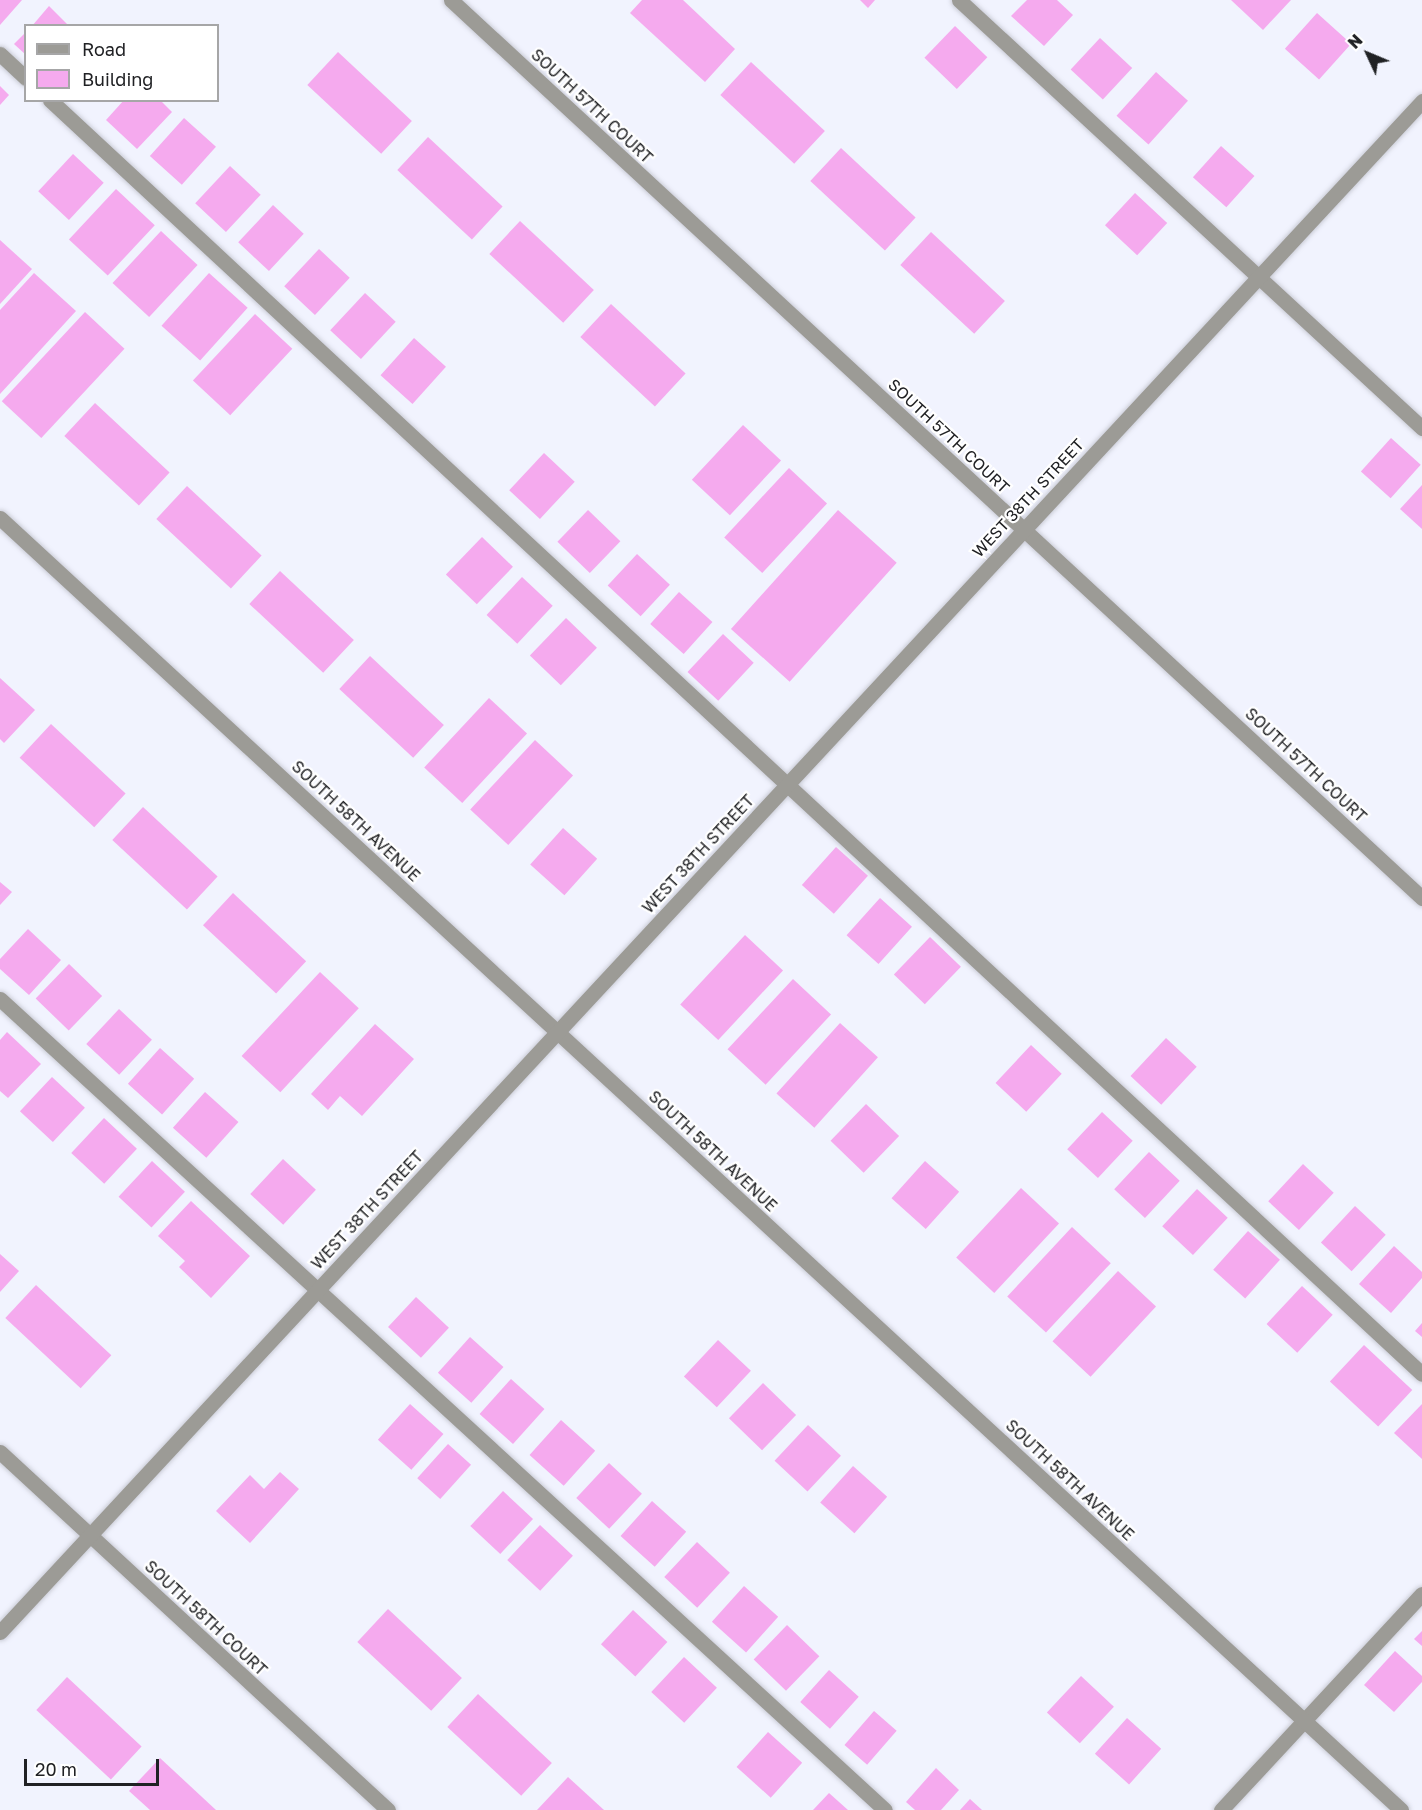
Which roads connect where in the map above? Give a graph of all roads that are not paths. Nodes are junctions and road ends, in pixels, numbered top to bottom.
1 (451, 0) edge
2 (959, 0) edge
3 (0, 54) edge
4 (24, 76) edge
5 (1422, 101) edge
6 (52, 102) edge
7 (1259, 277) junction
8 (1422, 428) edge
9 (0, 518) edge
10 (1024, 530) junction
11 (789, 783) junction
12 (1422, 898) edge
13 (0, 999) edge
14 (557, 1031) junction
15 (316, 1292) junction
16 (1422, 1374) edge
17 (0, 1452) edge
18 (90, 1535) junction
19 (1422, 1594) edge
20 (0, 1632) edge
21 (1304, 1720) junction
22 (388, 1810) edge
23 (885, 1810) edge
24 (1221, 1810) edge
25 (1401, 1810) edge

1 - 10 street, SOUTH 57TH COURT
2 - 7 street
3 - 4 street
5 - 7 street, WEST 38TH STREET
6 - 11 street
7 - 8 street
7 - 10 street, WEST 38TH STREET
9 - 14 street, SOUTH 58TH AVENUE
10 - 11 street, WEST 38TH STREET
10 - 12 street, SOUTH 57TH COURT
11 - 14 street, WEST 38TH STREET
11 - 16 street
13 - 15 street
14 - 15 street, WEST 38TH STREET
14 - 21 street, SOUTH 58TH AVENUE
15 - 18 street, WEST 38TH STREET
15 - 23 street
17 - 18 street, SOUTH 58TH COURT
18 - 20 street, WEST 38TH STREET
18 - 22 street, SOUTH 58TH COURT
19 - 21 street
21 - 24 street
21 - 25 street, SOUTH 58TH AVENUE

